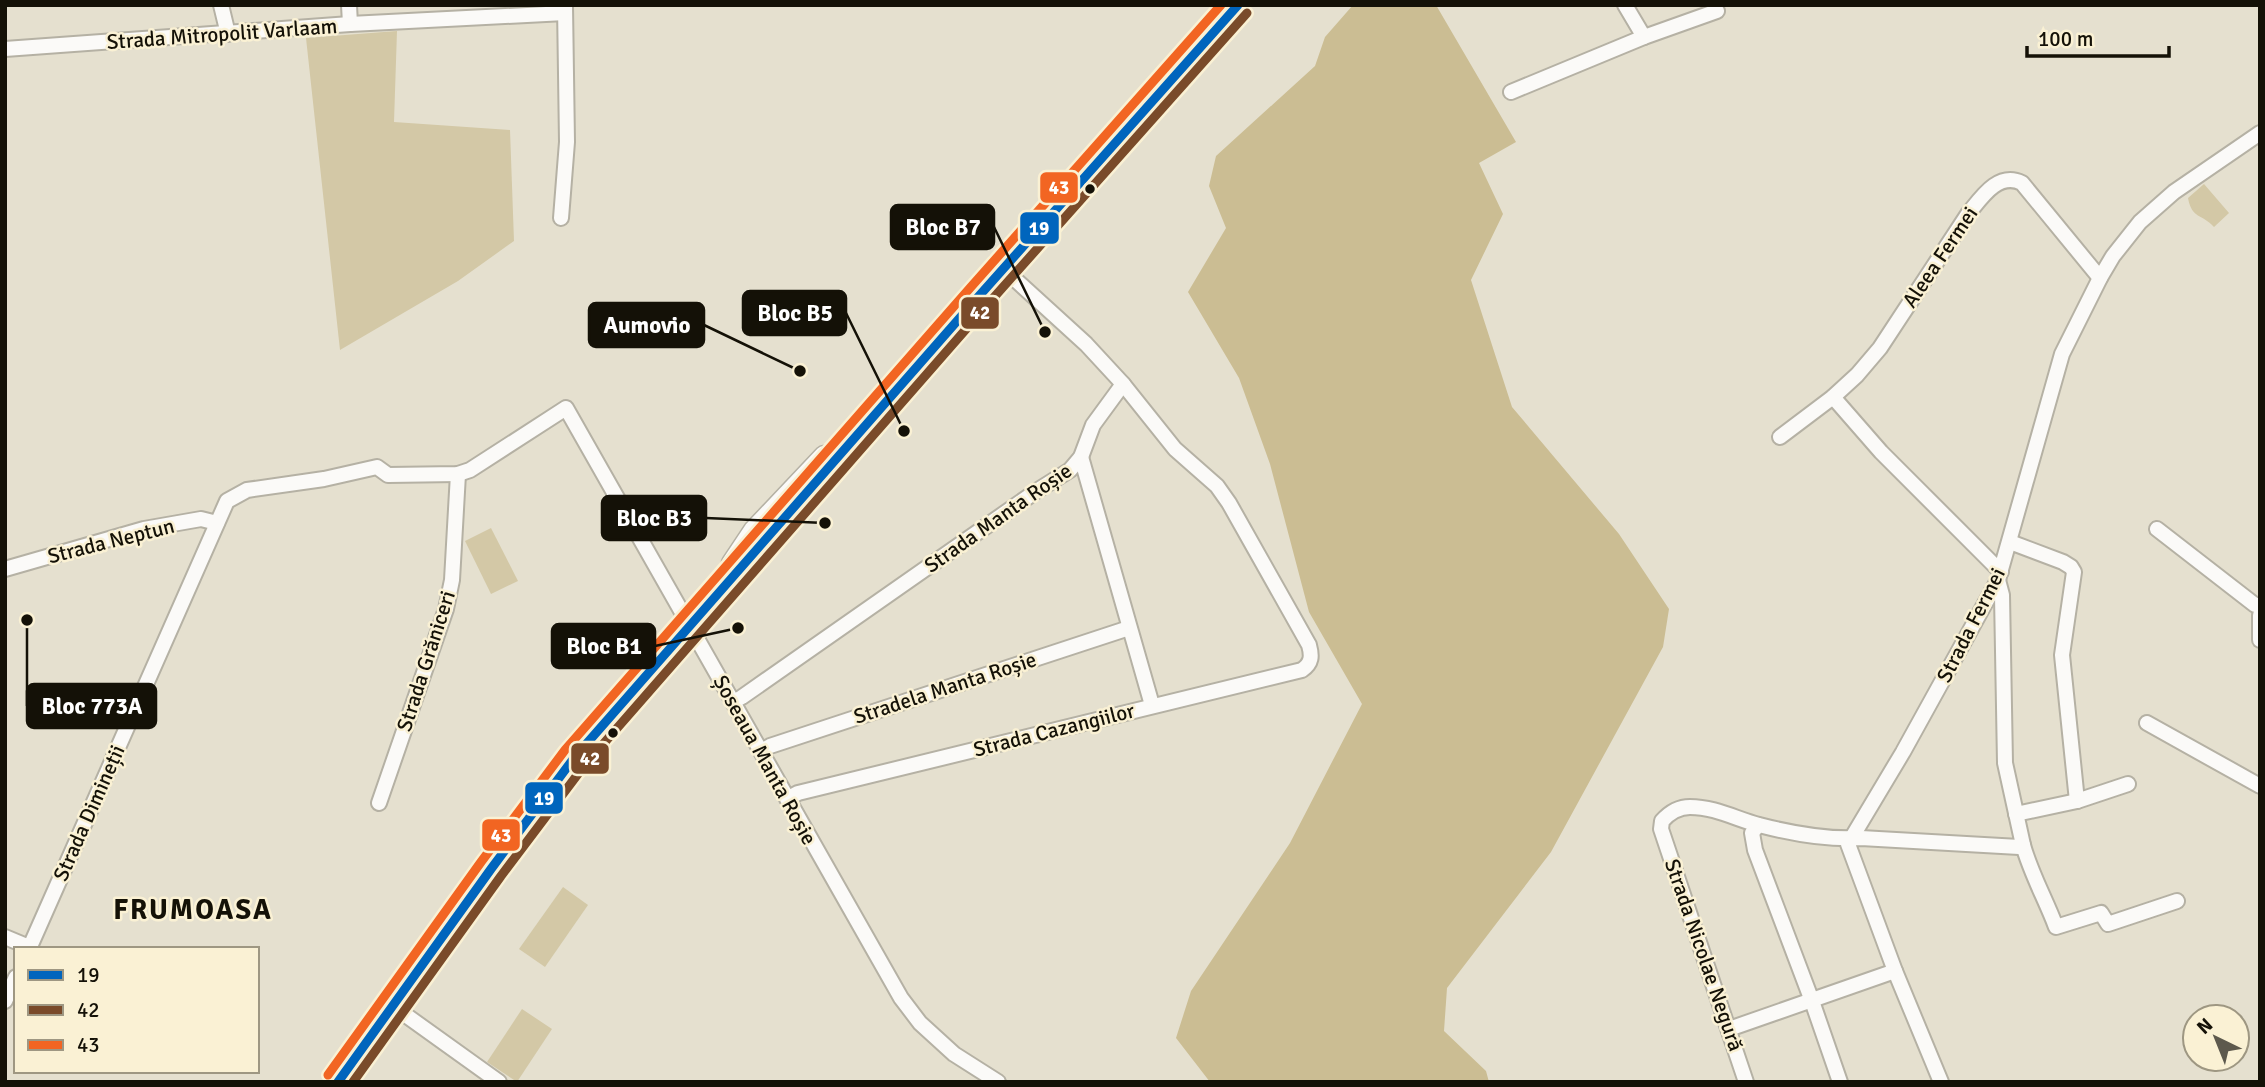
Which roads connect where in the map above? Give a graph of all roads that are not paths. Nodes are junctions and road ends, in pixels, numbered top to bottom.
1 (221, 5) edge
2 (349, 5) edge
3 (1225, 5) edge
4 (1238, 5) edge
5 (1625, 5) edge
6 (565, 9) edge
7 (482, 11) edge
8 (1717, 11) dead end
9 (350, 24) junction
10 (228, 34) junction
11 (1644, 37) junction
12 (5, 49) edge
13 (1511, 92) dead end
14 (2260, 133) edge
15 (561, 218) dead end
16 (1000, 265) junction
17 (2100, 278) junction
18 (1123, 384) junction
19 (1835, 398) junction
20 (1780, 437) dead end
21 (1081, 457) junction
22 (458, 474) junction
23 (217, 523) junction
24 (2157, 529) dead end
25 (2010, 542) junction
26 (5, 569) edge
27 (1999, 576) junction
28 (2260, 606) edge
29 (2260, 615) edge
30 (686, 622) junction
31 (1129, 628) junction
32 (2260, 640) edge
33 (733, 702) junction
34 (1152, 705) junction
35 (2147, 723) dead end
36 (761, 751) junction
37 (2128, 784) dead end
38 (2260, 786) edge
39 (787, 799) junction
40 (2077, 801) junction
41 (379, 803) dead end
42 (2016, 814) junction
43 (1758, 825) junction
44 (1850, 839) junction
45 (2023, 845) junction
46 (2177, 901) dead end
47 (5, 937) edge
48 (27, 947) edge
49 (29, 947) edge
50 (1895, 971) junction
51 (14, 981) edge
52 (5, 1001) edge
53 (1812, 1001) junction
54 (393, 1006) junction
55 (1728, 1029) junction
56 (326, 1082) edge
57 (338, 1082) edge
58 (499, 1082) edge
59 (998, 1082) edge
60 (1746, 1082) edge
61 (1840, 1082) edge
62 (1941, 1082) edge

1 - 10 street
2 - 9 street
3 - 16 main road
4 - 16 main road
5 - 11 street
6 - 7 street, Strada Mitropolit Varlaam
6 - 15 street
7 - 9 street, Strada Mitropolit Varlaam
8 - 11 street
9 - 10 street, Strada Mitropolit Varlaam
10 - 12 street, Strada Mitropolit Varlaam
11 - 13 street
14 - 17 street, Strada Fermei
16 - 18 street
16 - 30 main road
17 - 19 street, Aleea Fermei
17 - 25 street, Strada Fermei
18 - 21 street, Strada Manta Roșie
18 - 34 street
19 - 20 street, Aleea Fermei
19 - 27 street
21 - 31 street, Strada Cazangiilor
21 - 33 street, Strada Manta Roșie
22 - 23 street
22 - 30 street, Șoseaua Manta Roșie
22 - 41 street, Strada Grăniceri
23 - 26 street, Strada Neptun
23 - 49 street, Strada Dimineții
24 - 28 street
25 - 27 street, Strada Fermei
25 - 40 street
27 - 42 street
27 - 44 street, Strada Fermei
29 - 32 street
30 - 33 street, Șoseaua Manta Roșie
30 - 54 main road
30 - 56 main road
31 - 34 street, Strada Cazangiilor
31 - 36 street, Stradela Manta Roșie
33 - 36 street, Șoseaua Manta Roșie
34 - 39 street, Strada Cazangiilor
35 - 38 street
36 - 39 street, Șoseaua Manta Roșie
37 - 40 street
39 - 59 street, Șoseaua Manta Roșie
40 - 42 street
42 - 45 street
43 - 44 street
43 - 53 street
43 - 55 street, Strada Nicolae Negură
44 - 45 street
44 - 50 street
45 - 46 street
47 - 48 street
50 - 53 street
50 - 62 street
51 - 52 street
53 - 55 street
53 - 61 street
54 - 57 main road
54 - 58 street
55 - 60 street, Strada Nicolae Negură

